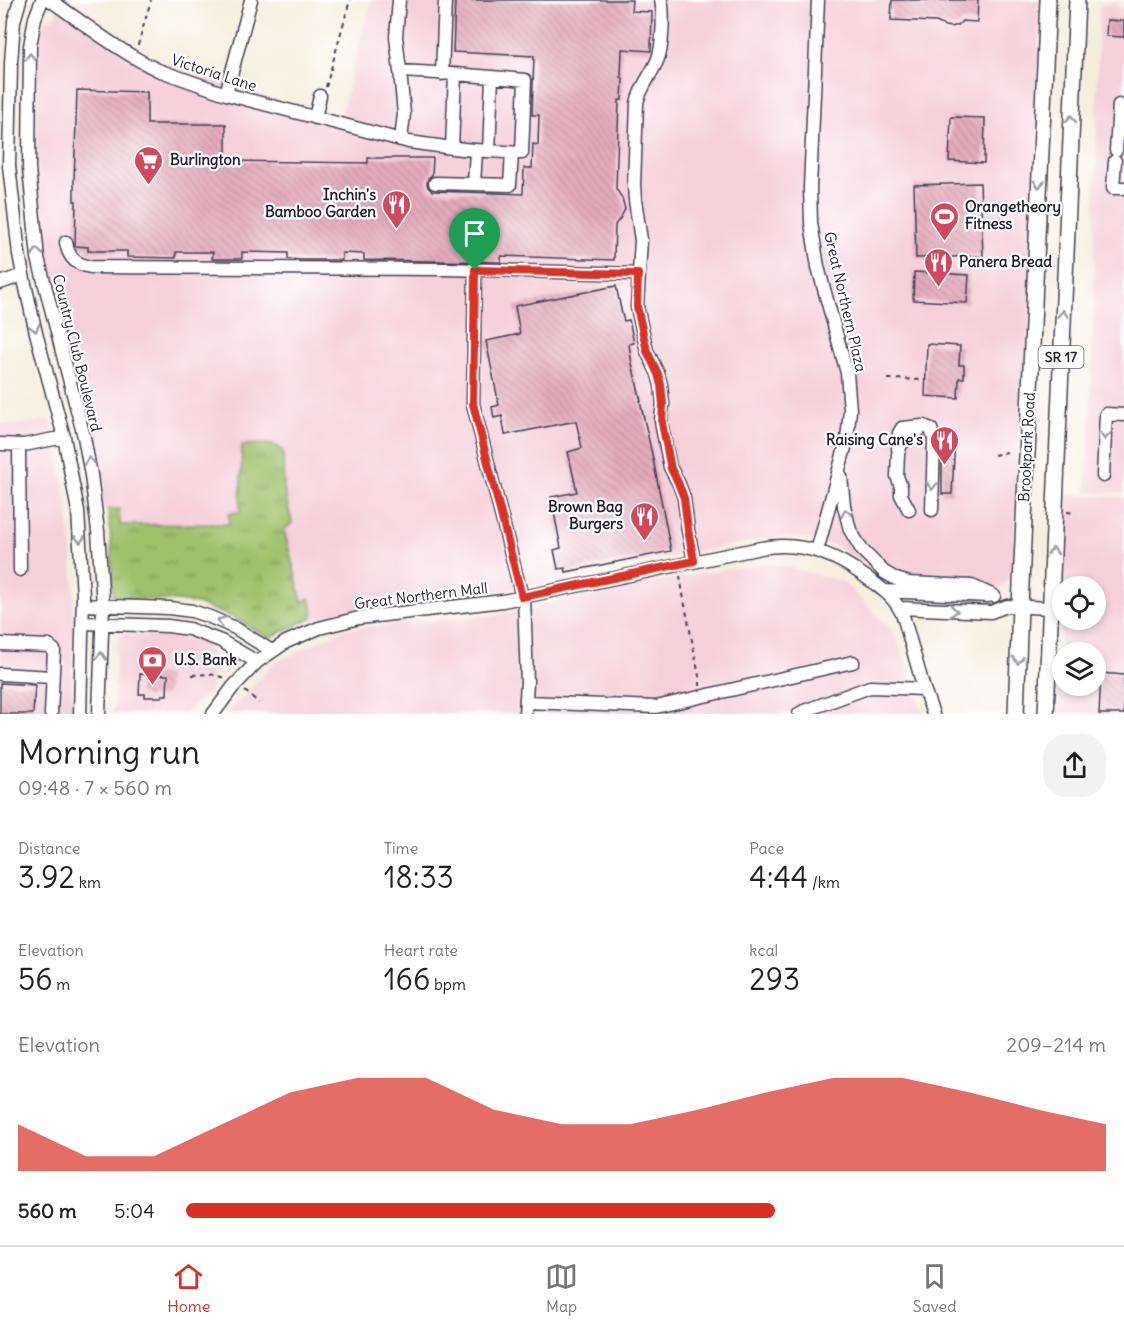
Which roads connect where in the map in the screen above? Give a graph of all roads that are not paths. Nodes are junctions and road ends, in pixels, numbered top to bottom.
1 (20, 0) edge
2 (42, 0) edge
3 (50, 0) edge
4 (251, 0) edge
5 (399, 0) edge
6 (445, 0) edge
7 (661, 0) edge
8 (818, 0) edge
9 (1048, 0) edge
10 (1078, 2) edge
11 (400, 71) junction
12 (442, 74) junction
13 (455, 74) junction
14 (492, 77) junction
15 (226, 94) junction
16 (320, 96) road end
17 (1119, 105) dead end
18 (315, 118) junction
19 (401, 140) junction
20 (452, 148) junction
21 (483, 151) junction
22 (512, 153) junction
23 (435, 183) dead end
24 (474, 184) junction
25 (1124, 188) edge
26 (66, 242) dead end
27 (475, 270) junction
28 (638, 274) junction
29 (23, 275) junction
30 (0, 284) edge
31 (1124, 415) edge
32 (64, 437) junction
33 (0, 444) edge
34 (19, 445) junction
35 (840, 467) junction
36 (1103, 476) dead end
37 (909, 510) dead end
38 (932, 510) dead end
39 (817, 551) junction
40 (694, 561) junction
41 (20, 570) dead end
42 (885, 591) junction
43 (523, 596) junction
44 (994, 596) junction
45 (83, 605) junction
46 (103, 605) junction
47 (1013, 606) junction
48 (900, 608) junction
49 (1050, 608) junction
50 (83, 623) junction
51 (102, 624) junction
52 (0, 644) edge
53 (272, 651) junction
54 (257, 662) junction
55 (853, 662) dead end
56 (0, 674) edge
57 (52, 677) junction
58 (924, 689) junction
59 (526, 708) edge
60 (51, 714) edge
61 (80, 714) edge
62 (99, 714) edge
63 (213, 714) edge
64 (799, 714) edge
65 (933, 714) edge
66 (1016, 714) edge
67 (1046, 714) edge

1 - 29 street
46 -> 2 street, Country Club Boulevard
3 - 15 street, Victoria Lane
4 - 15 street
5 - 11 street
6 - 12 street
7 - 28 street
8 - 35 street, Great Northern Plaza
9 -> 47 main road, Brookpark Road / SR 17
49 -> 10 main road, Brookpark Road / SR 17
11 - 12 street
11 - 19 street
12 - 13 street
13 - 14 street
13 - 20 street
14 - 21 street
14 - 22 street
15 - 18 street, Victoria Lane
16 - 18 street
17 - 25 street
18 - 19 street, Victoria Lane
19 - 20 street, Victoria Lane
20 - 21 street, Victoria Lane
21 - 22 street, Victoria Lane
21 - 24 street
22 - 24 street
23 - 24 street
26 - 27 street
27 - 28 street
27 - 43 street
28 - 40 street
29 - 30 street
29 -> 32 street
31 -> 36 street
32 - 34 street
32 -> 45 street
33 - 34 street
34 - 41 street
35 - 39 street, Great Northern Plaza
44 -> 35 street, Great Northern Plaza
37 -> 38 street
39 - 40 street, Great Northern Mall
39 - 42 street, Great Northern Mall
40 - 43 street, Great Northern Mall
42 - 44 street
42 - 48 street, Great Northern Mall
43 - 53 street, Great Northern Mall
43 - 59 street
44 - 47 street
45 - 46 street
45 - 50 street
46 - 51 street, Country Club Boulevard
53 -> 46 street
48 -> 47 street
47 - 49 street
47 -> 66 main road, Brookpark Road / SR 17
48 - 58 street, Great Northern Mall
49 - 67 main road, Brookpark Road / SR 17
50 - 51 street
50 - 61 street
51 - 54 street
62 -> 51 street, Country Club Boulevard
52 - 57 street
53 - 54 street, Great Northern Mall
54 - 63 street, Great Northern Mall
55 - 59 street
56 - 57 street
57 - 60 street
58 - 64 street
58 - 65 street, Great Northern Mall

